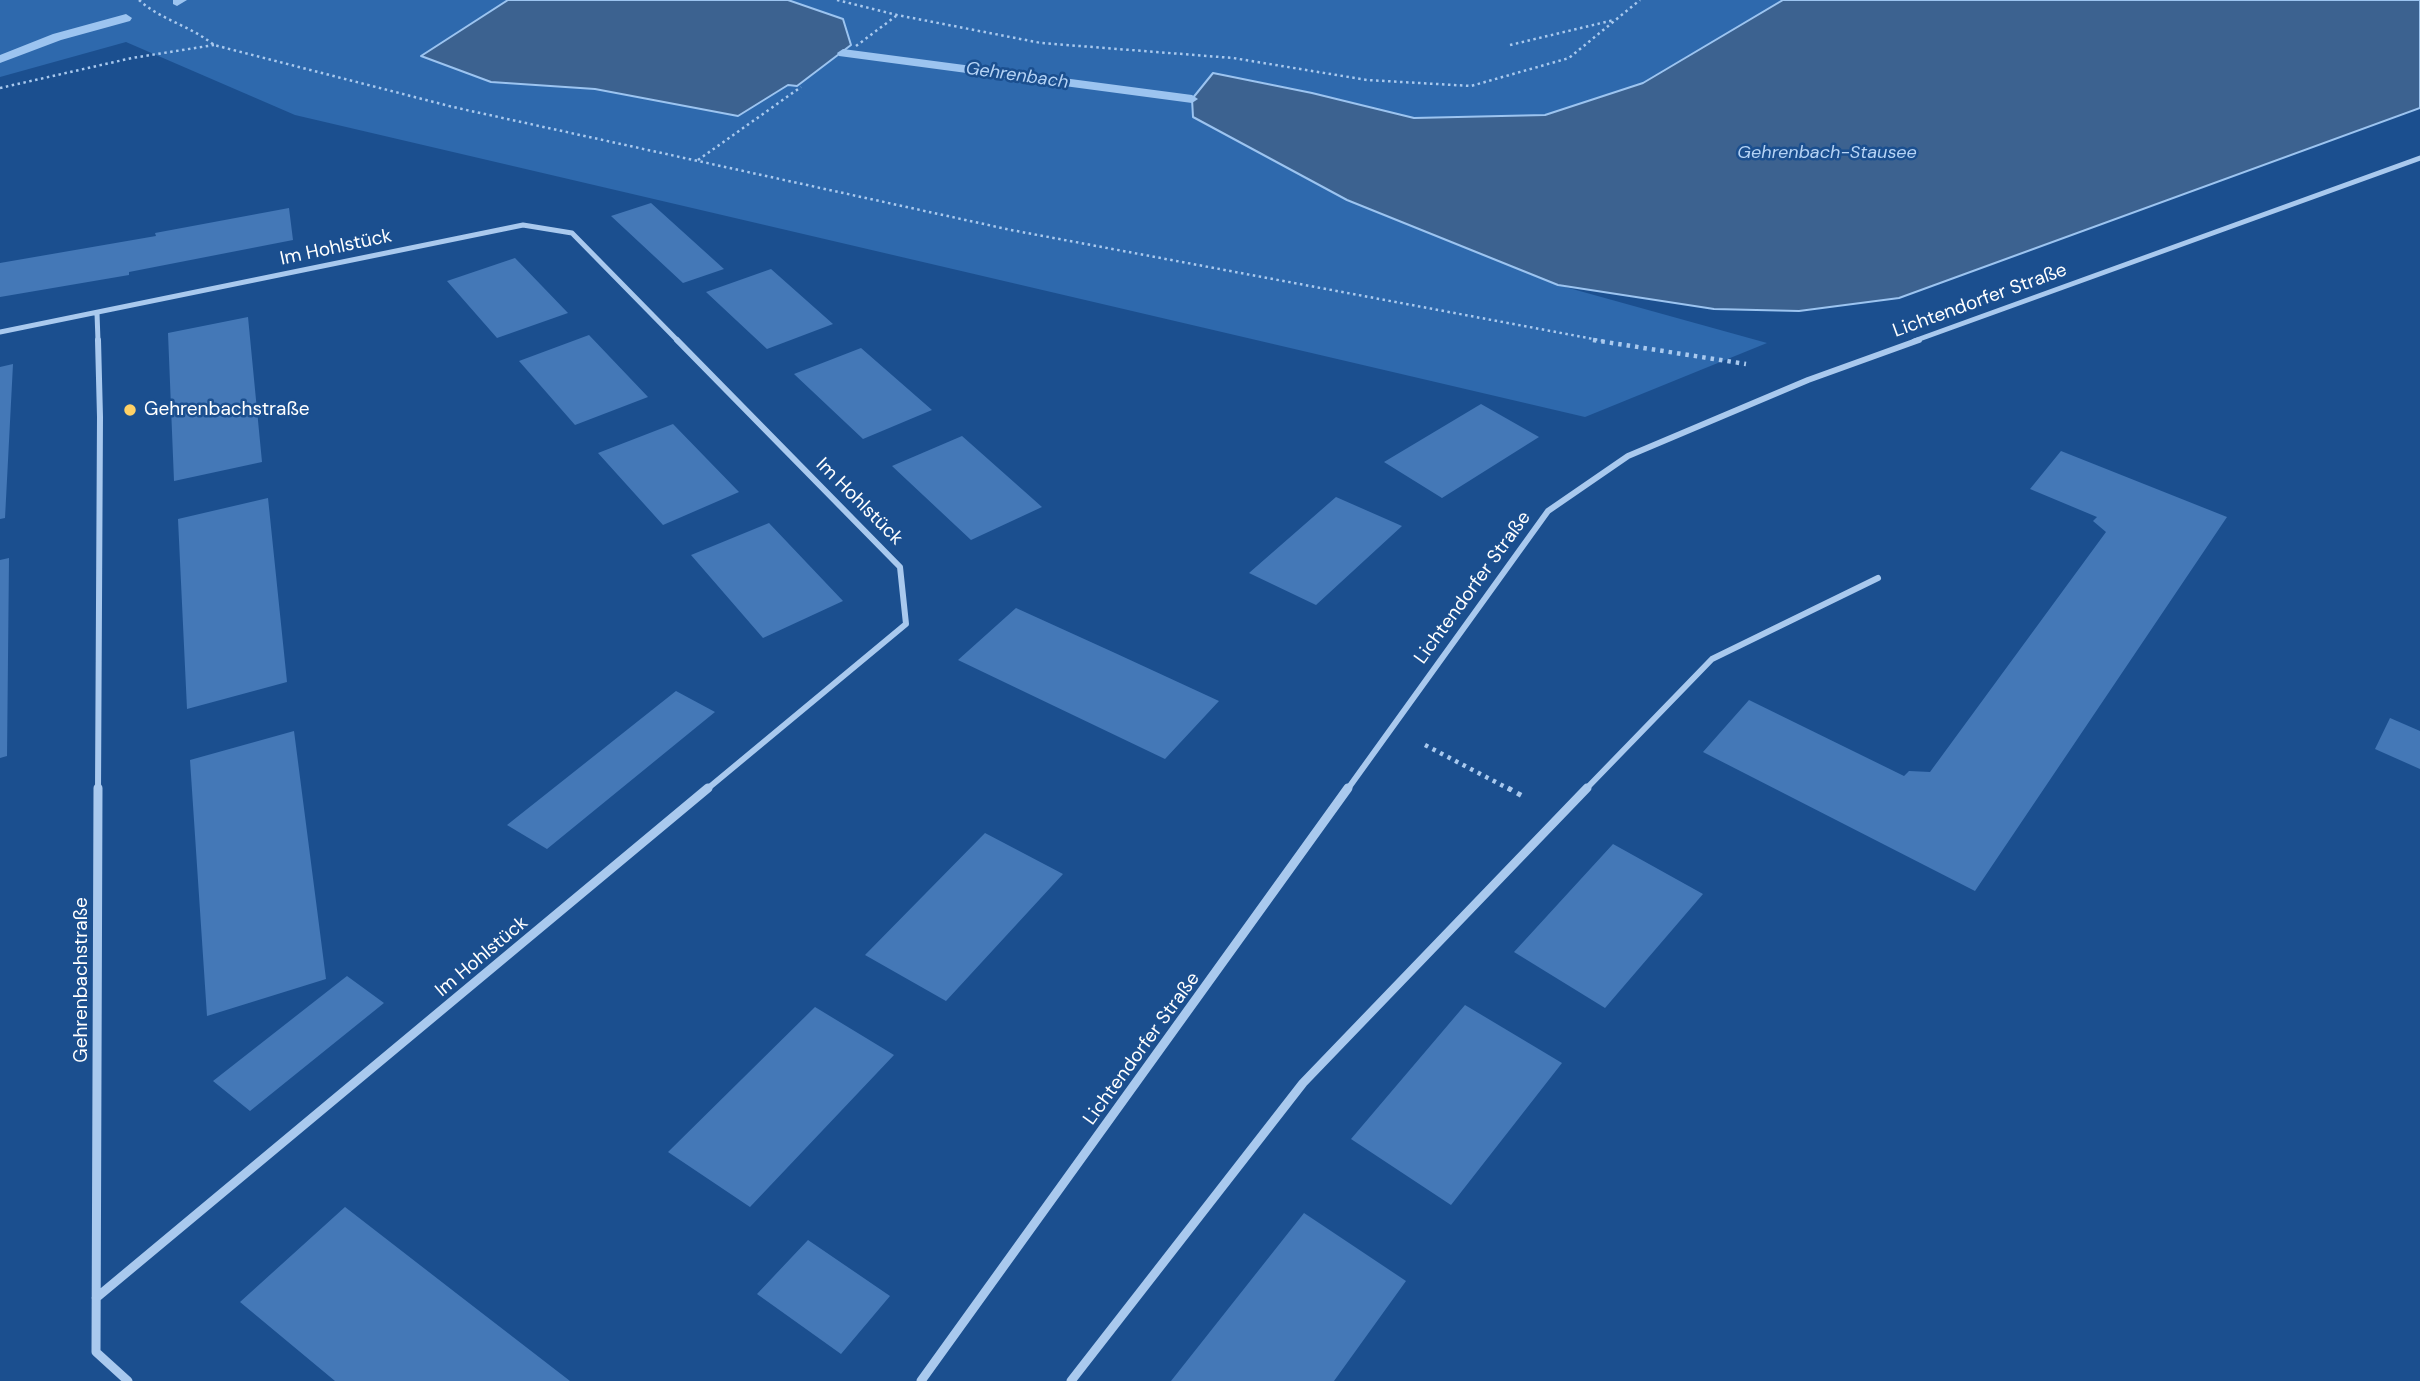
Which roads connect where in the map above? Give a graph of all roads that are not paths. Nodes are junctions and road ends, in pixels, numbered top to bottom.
1 (2420, 158) edge
2 (97, 313) junction
3 (0, 332) edge
4 (1878, 578) dead end
5 (96, 1298) junction
6 (128, 1381) edge
7 (921, 1381) edge
8 (1071, 1381) edge

1 - 7 street, Lichtendorfer Straße
2 - 3 street, Im Hohlstück
2 - 5 street, Gehrenbachstraße
2 - 5 street, Im Hohlstück
4 - 8 street
5 - 6 street, Gehrenbachstraße

